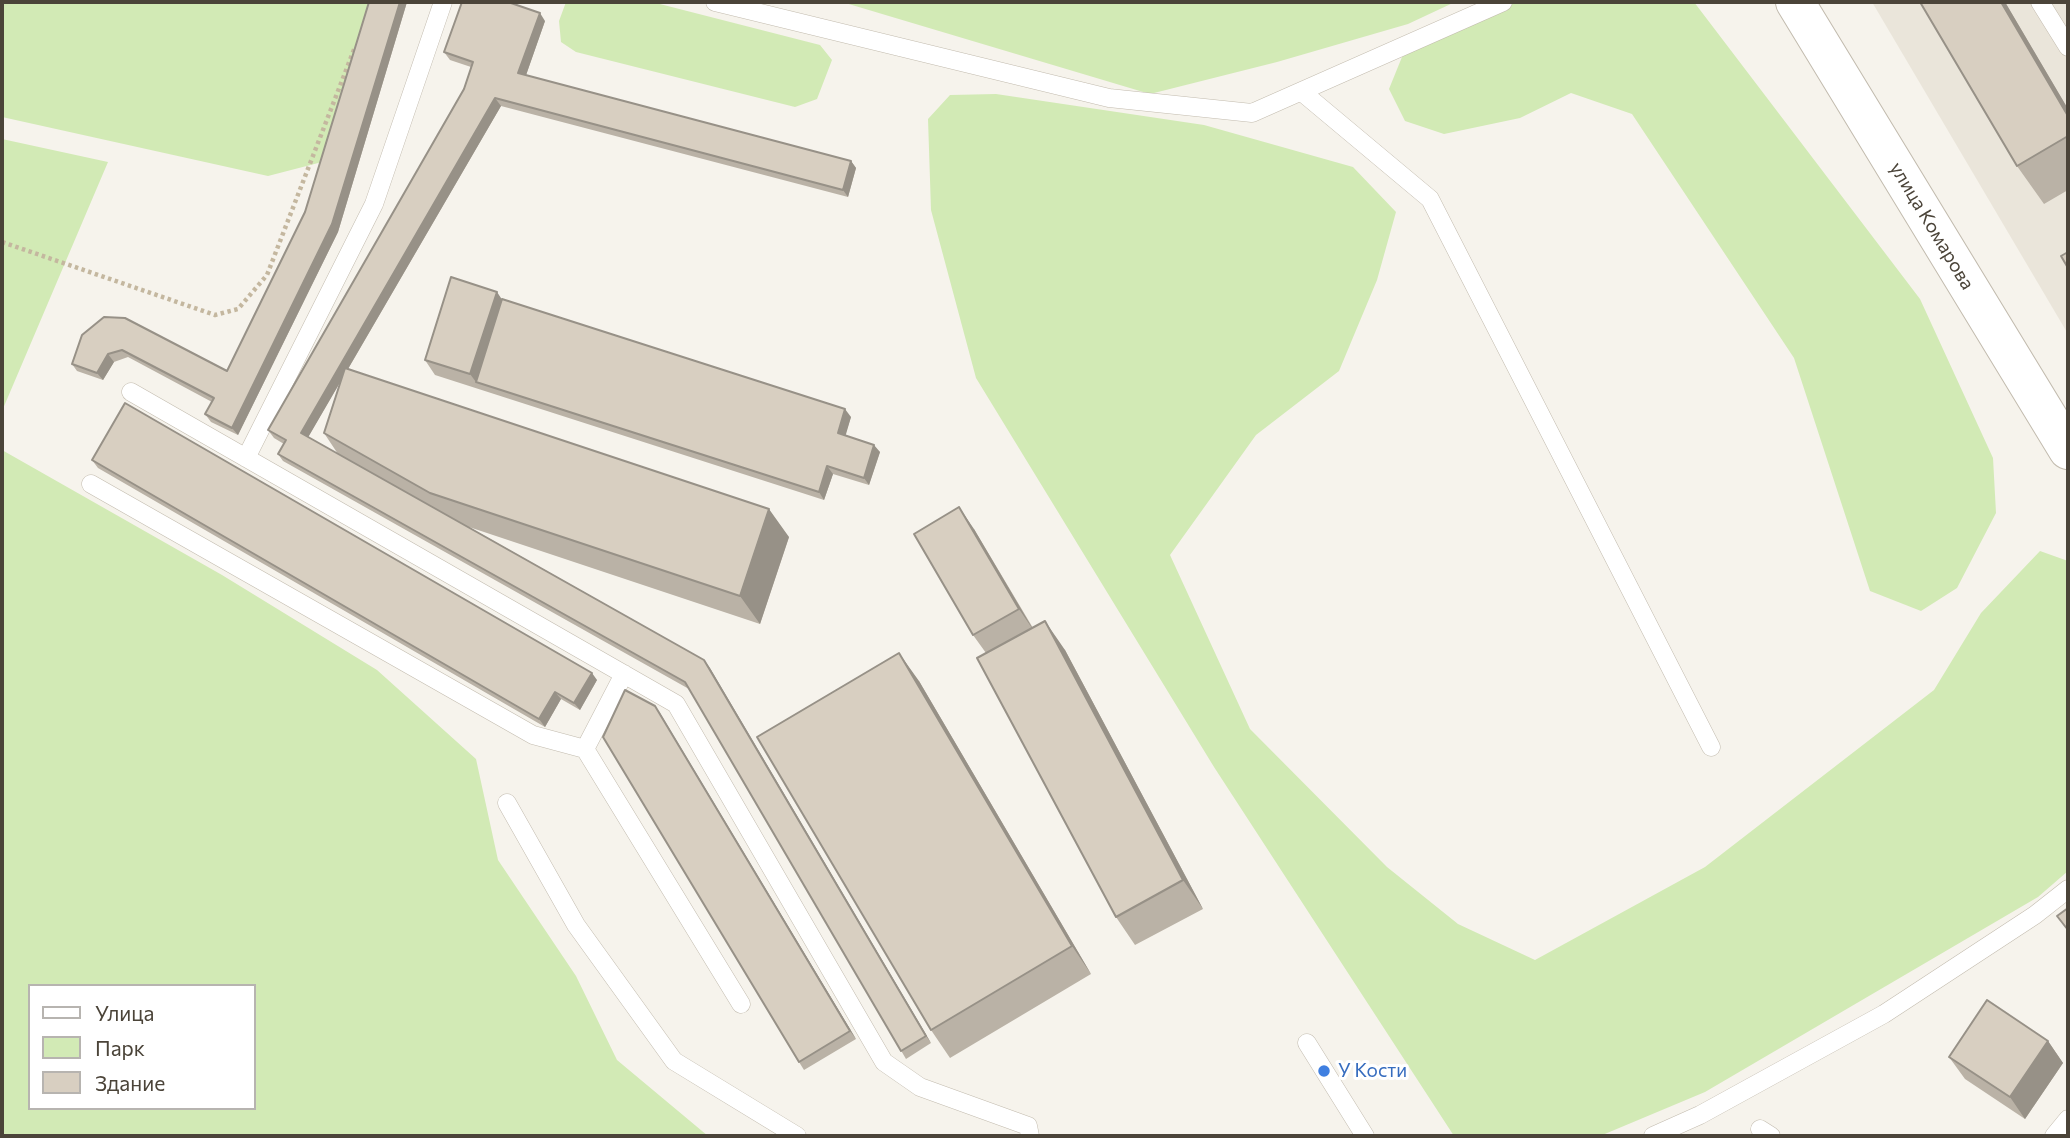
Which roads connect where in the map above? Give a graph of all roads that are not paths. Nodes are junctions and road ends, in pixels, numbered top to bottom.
1 (443, 2) edge
2 (715, 2) edge
3 (1503, 2) edge
4 (1795, 2) edge
5 (2040, 2) edge
6 (2068, 47) edge
7 (1301, 92) junction
8 (131, 392) dead end
9 (2068, 450) edge
10 (246, 458) junction
11 (91, 484) dead end
12 (624, 674) junction
13 (1711, 747) dead end
14 (585, 749) junction
15 (507, 803) dead end
16 (2068, 889) edge
17 (741, 1004) dead end
18 (1307, 1043) dead end
19 (2068, 1119) edge
20 (797, 1136) edge
21 (1030, 1136) edge
22 (1365, 1136) edge
23 (1653, 1136) edge
24 (2054, 1136) edge

1 - 10 lane
2 - 7 lane
3 - 7 lane
4 - 9 street, улица Комарова
5 - 6 lane
7 - 13 lane
8 - 10 lane
10 - 12 lane
11 - 14 lane
12 - 14 lane
12 - 21 lane
14 - 17 lane
15 - 20 lane
16 - 23 lane
18 - 22 lane
19 - 24 lane

